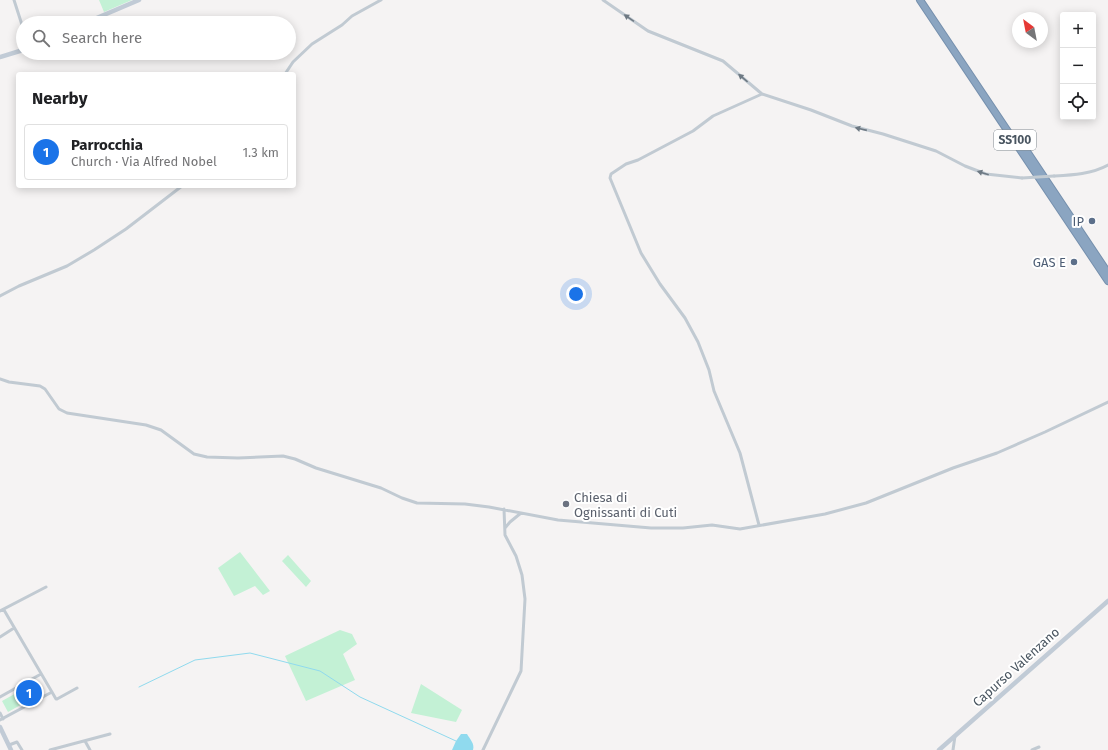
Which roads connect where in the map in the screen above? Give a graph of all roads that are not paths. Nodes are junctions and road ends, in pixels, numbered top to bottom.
1 (14, 0) edge
2 (139, 0) edge
3 (381, 0) edge
4 (603, 0) edge
5 (920, 0) edge
6 (924, 0) edge
7 (19, 16) edge
8 (101, 16) edge
9 (16, 52) edge
10 (0, 57) edge
11 (296, 59) edge
12 (295, 60) edge
13 (286, 72) edge
14 (762, 94) junction
15 (1108, 164) edge
16 (179, 188) edge
17 (1108, 273) edge
18 (1108, 281) edge
19 (0, 296) edge
20 (0, 379) edge
21 (1108, 402) edge
22 (504, 509) junction
23 (522, 512) junction
24 (759, 525) junction
25 (505, 528) junction
26 (46, 587) dead end
27 (1108, 601) edge
28 (2, 611) edge
29 (14, 628) junction
30 (0, 637) edge
31 (41, 674) junction
32 (77, 688) dead end
33 (52, 692) junction
34 (0, 697) edge
35 (0, 713) edge
36 (2, 719) edge
37 (0, 727) edge
38 (110, 734) dead end
39 (955, 736) junction
40 (85, 741) junction
41 (9, 744) junction
42 (1038, 747) dead end
43 (11, 750) edge
44 (22, 750) edge
45 (50, 750) edge
46 (90, 750) edge
47 (483, 750) edge
48 (939, 750) edge
49 (953, 750) edge
50 (1032, 750) edge

1 - 7 street
2 - 8 street
3 - 11 street
14 -> 4 street
5 - 18 highway, SS100
6 - 17 highway, SS100
9 - 10 street
12 - 13 street
15 -> 14 street, bridge
14 - 24 street
16 - 19 street
20 - 22 street
21 - 24 street
22 - 23 street
22 - 25 street
23 - 24 street
23 - 25 street
25 - 47 street
26 - 28 street
27 - 39 street, Capurso Valenzano
28 - 29 street
29 - 30 street
29 - 31 street
31 - 33 street
31 - 34 street
32 - 33 street
33 - 36 street
35 - 36 street
37 - 41 street
38 - 40 street
39 - 48 street, Capurso Valenzano
39 - 49 street
40 - 45 street
40 - 46 street
41 - 43 street
41 - 44 street
42 - 50 street

